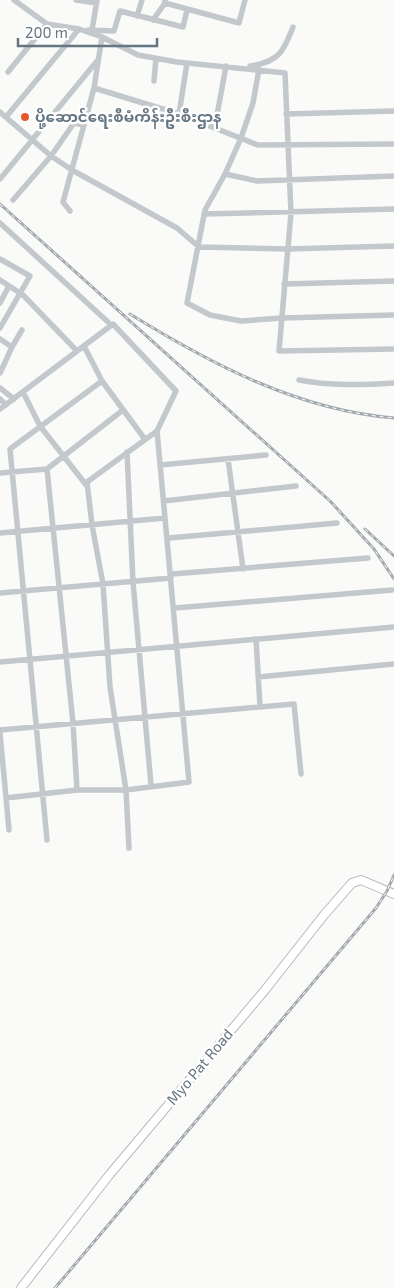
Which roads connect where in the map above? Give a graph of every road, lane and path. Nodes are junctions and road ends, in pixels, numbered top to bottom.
1 (14, 0) edge
2 (76, 0) edge
3 (142, 0) edge
4 (246, 0) edge
5 (97, 1) edge
6 (165, 1) edge
7 (187, 10) junction
8 (138, 16) junction
9 (153, 20) junction
10 (46, 24) junction
11 (293, 27) dead end
12 (80, 30) junction
13 (92, 30) junction
14 (102, 37) junction
15 (156, 58) junction
16 (97, 61) junction
17 (187, 63) junction
18 (226, 66) junction
19 (247, 69) junction
20 (259, 69) junction
21 (8, 72) dead end
22 (154, 81) dead end
23 (94, 88) junction
24 (394, 111) edge
25 (0, 112) edge
26 (179, 114) junction
27 (286, 114) junction
28 (6, 117) junction
29 (84, 125) junction
30 (215, 126) junction
31 (241, 138) junction
32 (33, 140) junction
33 (394, 144) edge
34 (287, 146) junction
35 (51, 156) junction
36 (72, 170) junction
37 (225, 174) junction
38 (394, 176) edge
39 (0, 179) edge
40 (292, 180) junction
41 (13, 200) dead end
42 (394, 209) edge
43 (70, 210) dead end
44 (291, 213) junction
45 (204, 214) junction
46 (0, 223) edge
47 (394, 246) edge
48 (199, 247) junction
49 (288, 249) junction
50 (0, 259) edge
51 (0, 280) edge
52 (394, 281) edge
53 (284, 284) junction
54 (9, 286) junction
55 (19, 292) junction
56 (0, 303) edge
57 (394, 315) edge
58 (282, 318) junction
59 (108, 322) dead end
60 (0, 328) edge
61 (22, 330) dead end
62 (0, 339) edge
63 (84, 346) junction
64 (12, 347) junction
65 (394, 349) edge
66 (76, 352) junction
67 (0, 373) edge
68 (299, 380) dead end
69 (102, 381) junction
70 (394, 383) edge
71 (0, 388) edge
72 (23, 392) junction
73 (14, 398) junction
74 (0, 399) edge
75 (6, 405) junction
76 (0, 409) edge
77 (124, 410) junction
78 (40, 426) junction
79 (157, 431) junction
80 (144, 438) junction
81 (127, 452) junction
82 (266, 455) dead end
83 (62, 456) junction
84 (228, 458) junction
85 (160, 465) junction
86 (47, 469) junction
87 (12, 472) junction
88 (0, 473) edge
89 (87, 486) junction
90 (296, 486) dead end
91 (233, 493) junction
92 (164, 501) junction
93 (165, 518) junction
94 (130, 522) junction
95 (337, 523) dead end
96 (92, 525) junction
97 (54, 528) junction
98 (18, 532) junction
99 (239, 532) junction
100 (0, 533) edge
101 (169, 538) junction
102 (368, 558) dead end
103 (243, 569) junction
104 (172, 576) junction
105 (133, 582) junction
106 (103, 584) junction
107 (58, 588) junction
108 (392, 590) dead end
109 (24, 591) junction
110 (0, 593) edge
111 (174, 608) junction
112 (394, 627) edge
113 (256, 639) junction
114 (178, 646) junction
115 (139, 649) junction
116 (108, 652) junction
117 (66, 656) junction
118 (29, 659) junction
119 (0, 662) edge
120 (394, 664) edge
121 (258, 677) junction
122 (260, 706) junction
123 (183, 715) junction
124 (146, 718) junction
125 (115, 721) junction
126 (74, 723) junction
127 (34, 726) junction
128 (0, 732) edge
129 (1, 751) edge
130 (302, 774) dead end
131 (151, 785) junction
132 (77, 790) junction
133 (126, 790) junction
134 (42, 794) junction
135 (6, 798) junction
136 (9, 830) dead end
137 (47, 840) dead end
138 (129, 848) dead end
139 (394, 894) edge
140 (20, 1288) edge

1 - 10 street
2 - 5 street
3 - 8 street
4 - 7 street
5 - 13 street
6 - 7 street
6 - 9 street
7 - 9 street
8 - 9 street
8 - 13 street
10 - 12 street
10 - 21 street
11 - 19 street
12 - 13 street
12 - 14 street
12 - 28 street
14 - 15 street
14 - 16 street
15 - 17 street
15 - 22 street
16 - 23 street
16 - 32 street
17 - 18 street
17 - 26 street
18 - 19 street
18 - 30 street
19 - 20 street
20 - 27 street
20 - 31 street
23 - 26 street
23 - 29 street
24 - 27 street
25 - 28 street
26 - 30 street
27 - 34 street
28 - 32 street
29 - 35 street
29 - 36 street
30 - 31 street
31 - 34 street
31 - 37 street
32 - 35 street
32 - 39 street
33 - 34 street
34 - 40 street
35 - 36 street
35 - 41 street
36 - 43 street
36 - 48 street
37 - 40 street
37 - 45 street
38 - 40 street
40 - 44 street
42 - 44 street
44 - 45 street
44 - 49 street
45 - 48 street
46 - 59 street
47 - 49 street
48 - 49 street
48 - 58 street
49 - 53 street
50 - 55 street
51 - 54 street
52 - 53 street
53 - 58 street
54 - 55 street
54 - 56 street
55 - 60 street
55 - 66 street
57 - 58 street
58 - 65 street
61 - 64 street
62 - 64 street
63 - 66 street
63 - 69 street
63 - 79 street
64 - 67 street
66 - 72 street
68 - 70 street
69 - 77 street
69 - 78 street
71 - 73 street
72 - 73 street
72 - 78 street
73 - 75 street
74 - 75 street
75 - 76 street
77 - 80 street
77 - 83 street
78 - 83 street
78 - 87 street
79 - 80 street
79 - 85 street
80 - 81 street
81 - 89 street
81 - 94 street
82 - 84 street
83 - 86 street
83 - 89 street
84 - 85 street
84 - 91 street
85 - 92 street
86 - 87 street
86 - 97 street
87 - 88 street
87 - 98 street
89 - 96 street
90 - 91 street
91 - 92 street
91 - 99 street
92 - 93 street
93 - 94 street
93 - 101 street
94 - 96 street
94 - 105 street
95 - 99 street
96 - 97 street
96 - 106 street
97 - 98 street
97 - 107 street
98 - 100 street
98 - 109 street
99 - 101 street
99 - 103 street
101 - 104 street
102 - 103 street
103 - 104 street
104 - 105 street
104 - 111 street
105 - 106 street
105 - 115 street
106 - 107 street
106 - 116 street
107 - 109 street
107 - 117 street
108 - 111 street
109 - 110 street
109 - 118 street
111 - 114 street
112 - 113 street
113 - 114 street
113 - 121 street
114 - 115 street
114 - 123 street
115 - 116 street
115 - 124 street
116 - 117 street
116 - 125 street
117 - 118 street
117 - 126 street
118 - 119 street
118 - 127 street
120 - 121 street
121 - 122 street
122 - 123 street
122 - 130 street
123 - 124 street
123 - 131 street
124 - 125 street
124 - 131 street
125 - 126 street
125 - 133 street
126 - 127 street
126 - 132 street
127 - 128 street
127 - 134 street
128 - 129 street
129 - 135 street
131 - 133 street
132 - 133 street
132 - 134 street
133 - 138 street
134 - 135 street
134 - 137 street
135 - 136 street
139 - 140 main road, Myo Pat Road

